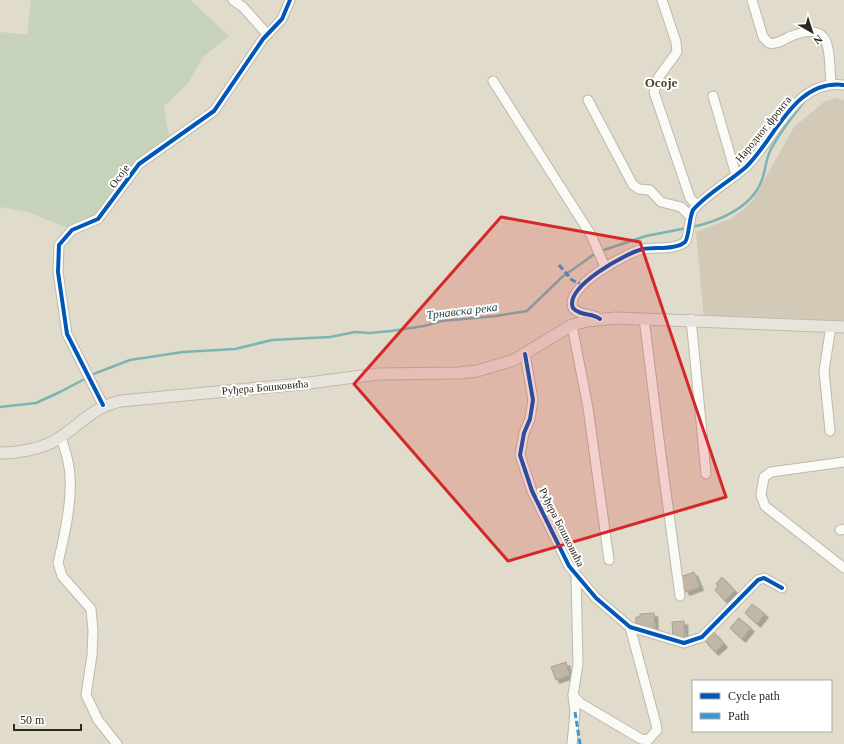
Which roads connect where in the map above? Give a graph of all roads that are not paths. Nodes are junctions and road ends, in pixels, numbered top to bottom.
1 (233, 0) edge
2 (290, 0) edge
3 (662, 0) edge
4 (752, 0) edge
5 (267, 34) junction
6 (493, 81) dead end
7 (831, 84) junction
8 (844, 85) edge
9 (713, 96) dead end
10 (588, 100) dead end
11 (736, 175) junction
12 (697, 205) junction
13 (690, 218) junction
14 (606, 267) junction
15 (578, 290) joint
16 (644, 318) junction
17 (600, 319) junction
18 (691, 320) junction
19 (572, 325) junction
20 (831, 326) junction
21 (844, 327) edge
22 (525, 354) junction
23 (103, 405) junction
24 (830, 431) dead end
25 (61, 437) junction
26 (0, 453) edge
27 (844, 462) edge
28 (706, 474) dead end
29 (609, 560) dead end
30 (844, 568) edge
31 (576, 575) junction
32 (782, 588) dead end
33 (680, 596) dead end
34 (630, 627) junction
35 (573, 695) junction
36 (117, 744) edge
37 (572, 744) edge

1 - 5 street
2 - 5 street, Осоје
3 - 12 street
4 - 7 street
5 - 23 street, Осоје
6 - 14 street
7 - 8 street, Народног фронта
7 - 11 street, Народног фронта
9 - 11 street, Народног фронта
10 - 13 street
11 - 12 street, Народног фронта
12 - 13 street, Народног фронта
13 - 14 street, Народног фронта
14 - 15 street, Народног фронта
15 - 17 street, Руђера Бошковића
16 - 17 main road, Руђера Бошковића
16 - 18 main road, Руђера Бошковића
16 - 33 street
17 - 19 main road, Руђера Бошковића
18 - 20 main road, Руђера Бошковића
18 - 28 street
19 - 22 main road, Руђера Бошковића
19 - 29 street
20 - 21 main road, Руђера Бошковића
20 - 24 street
22 - 23 main road, Руђера Бошковића
22 - 31 street, Руђера Бошковића
23 - 25 main road, Руђера Бошковића
25 - 26 main road, Руђера Бошковића
25 - 36 street
27 - 30 street
31 - 34 street, Руђера Бошковића
31 - 35 street, Руђера Бошковића
32 - 34 street, Руђера Бошковића
34 - 35 street
35 - 37 street, Руђера Бошковића

